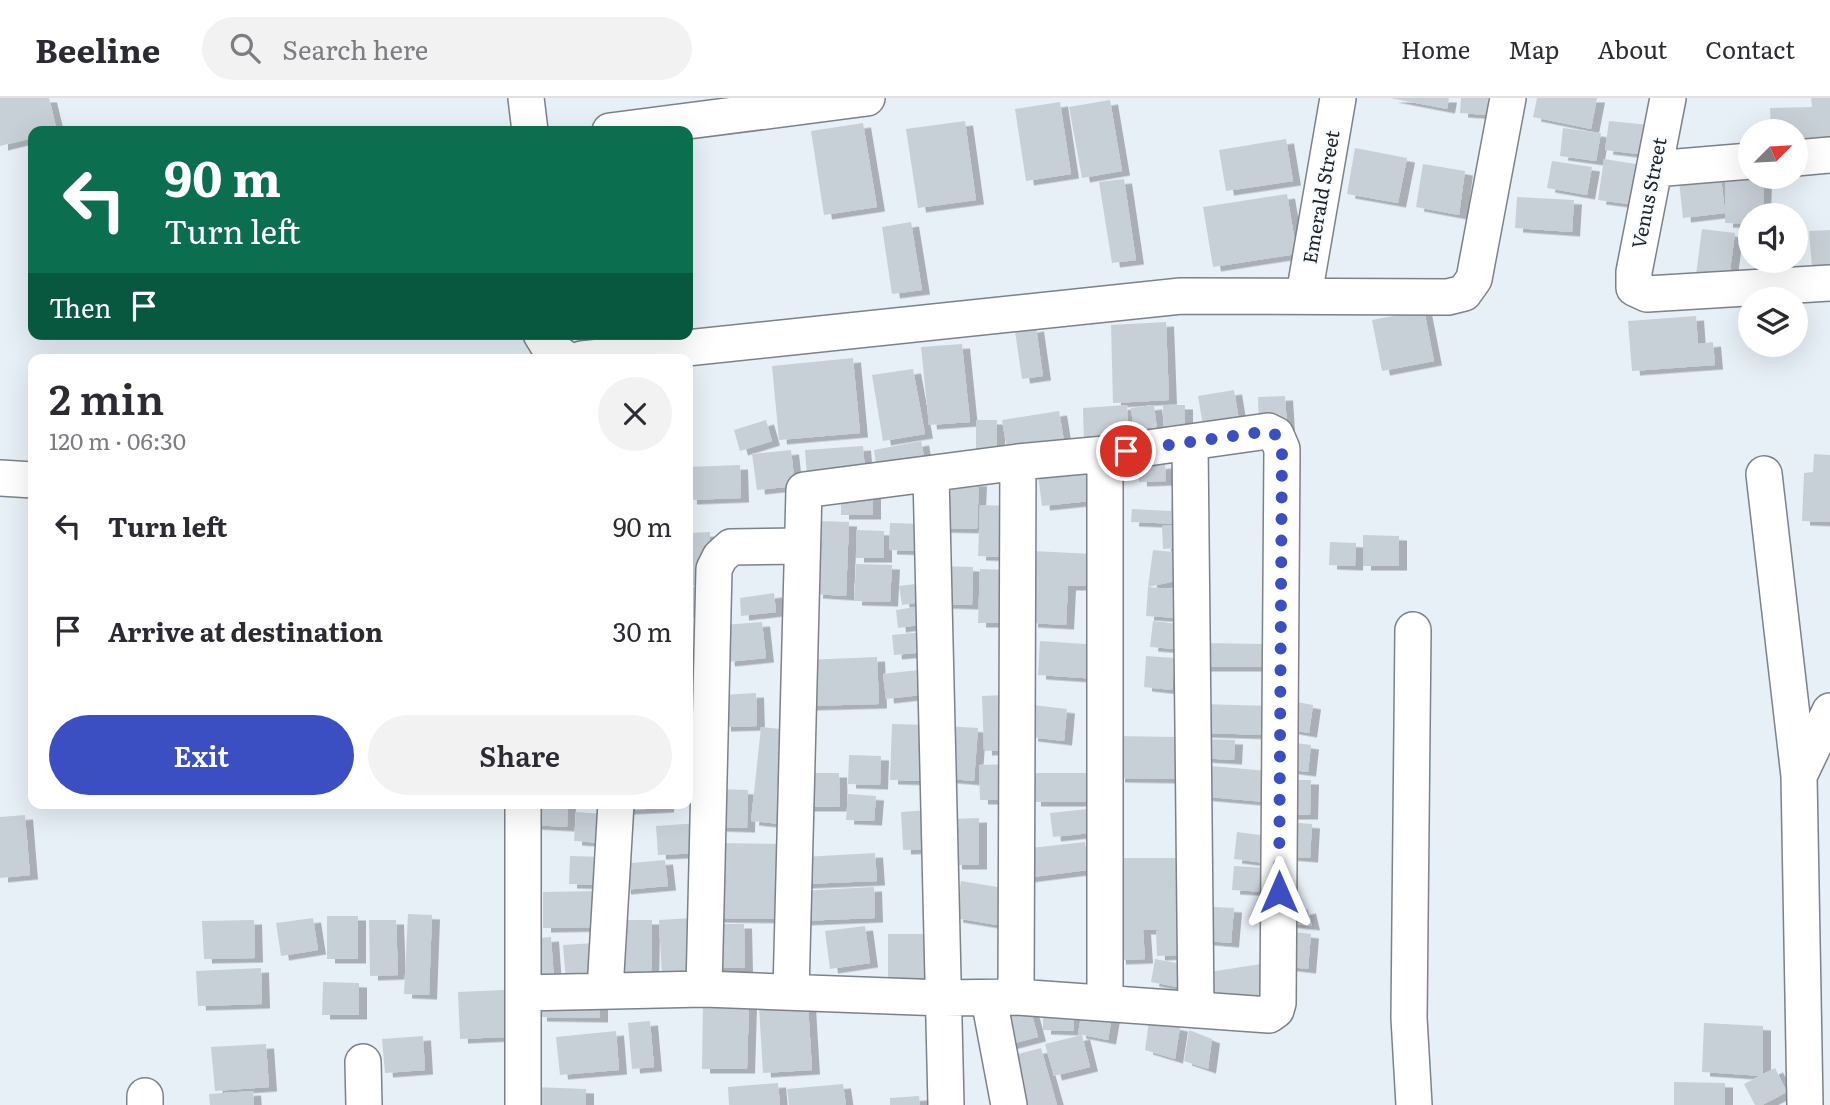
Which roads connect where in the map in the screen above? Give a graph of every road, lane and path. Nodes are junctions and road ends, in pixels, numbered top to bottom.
1 (526, 98) edge
2 (867, 98) edge
3 (1338, 98) edge
4 (1508, 98) edge
5 (1668, 98) edge
6 (529, 126) edge
7 (649, 126) edge
8 (1830, 155) edge
9 (1808, 157) edge
10 (1738, 162) edge
11 (1654, 169) junction
12 (1830, 283) edge
13 (1304, 295) junction
14 (545, 340) edge
15 (559, 354) edge
16 (630, 354) edge
17 (1190, 443) junction
18 (1105, 454) junction
19 (1018, 462) junction
20 (1764, 474) dead end
21 (931, 475) junction
22 (0, 478) edge
23 (28, 480) edge
24 (802, 546) junction
25 (1413, 630) dead end
26 (1830, 711) edge
27 (1799, 776) junction
28 (523, 809) edge
29 (616, 809) edge
30 (704, 989) junction
31 (605, 990) junction
32 (523, 992) junction
33 (791, 992) junction
34 (943, 998) junction
35 (1002, 998) junction
36 (1105, 1003) junction
37 (1196, 1010) junction
38 (363, 1062) dead end
39 (363, 1105) edge
40 (523, 1105) edge
41 (946, 1105) edge
42 (1009, 1105) edge
43 (1414, 1105) edge
44 (1805, 1105) edge

1 - 6 street
2 - 7 street
3 - 13 street, Emerald Street
4 - 13 street
5 - 11 street, Venus Street
8 - 9 street
10 - 11 street
11 - 12 street, Venus Street
13 - 16 street
14 - 15 street
17 - 18 street
17 - 37 street
17 - 37 street
18 - 19 street
18 - 36 street
19 - 21 street
19 - 35 street
20 - 27 street
21 - 24 street
21 - 34 street
22 - 23 street
24 - 30 street
24 - 33 street
25 - 43 street
26 - 27 street
27 - 44 street
28 - 32 street
29 - 31 street
30 - 31 street
30 - 33 street
31 - 32 street
32 - 40 street
33 - 34 street
34 - 35 street
34 - 41 street
35 - 36 street
35 - 42 street
36 - 37 street
38 - 39 street

